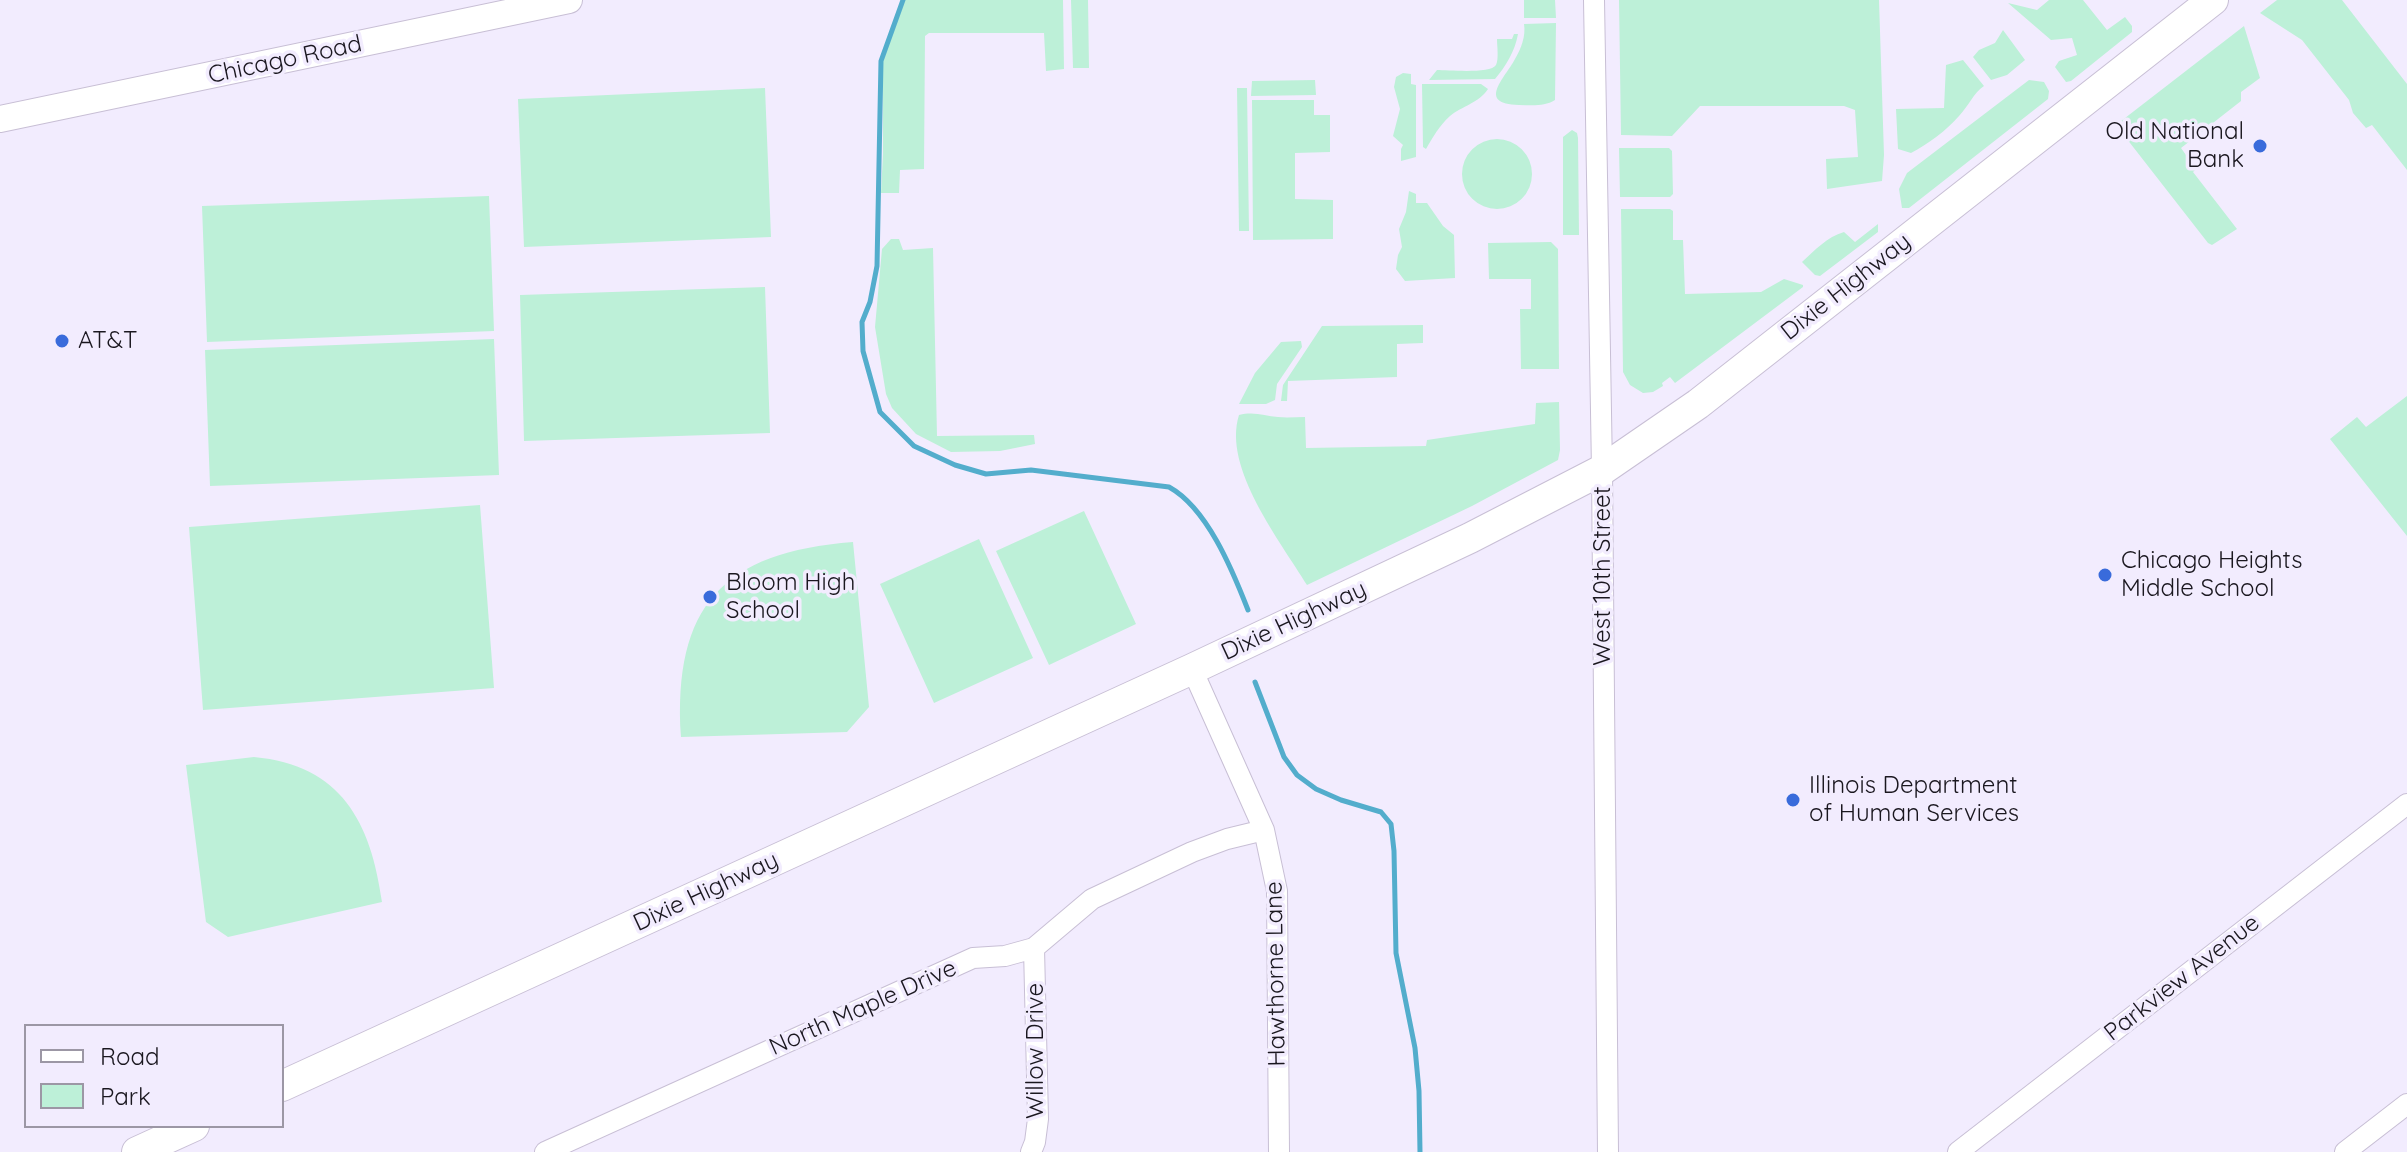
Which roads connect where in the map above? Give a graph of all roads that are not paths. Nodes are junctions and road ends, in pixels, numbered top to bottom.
1 (569, 0) edge
2 (1594, 0) edge
3 (2213, 0) edge
4 (0, 119) edge
5 (1602, 470) junction
6 (1192, 669) junction
7 (2407, 804) edge
8 (1264, 830) junction
9 (1034, 948) junction
10 (284, 1085) edge
11 (2407, 1104) edge
12 (190, 1128) edge
13 (137, 1152) edge
14 (545, 1152) edge
15 (1031, 1152) edge
16 (1279, 1152) edge
17 (1608, 1152) edge
18 (1958, 1152) edge
19 (2345, 1152) edge

1 - 4 street, Chicago Road
2 - 5 street, West 10th Street
3 - 5 main road, Dixie Highway
5 - 6 main road, Dixie Highway
5 - 17 street, West 10th Street
6 - 8 street, Hawthorne Lane
6 - 10 main road, Dixie Highway
7 - 18 street, Parkview Avenue
8 - 9 street, North Maple Drive
8 - 16 street, Hawthorne Lane
9 - 14 street, North Maple Drive
9 - 15 street, Willow Drive
11 - 19 street
12 - 13 main road

